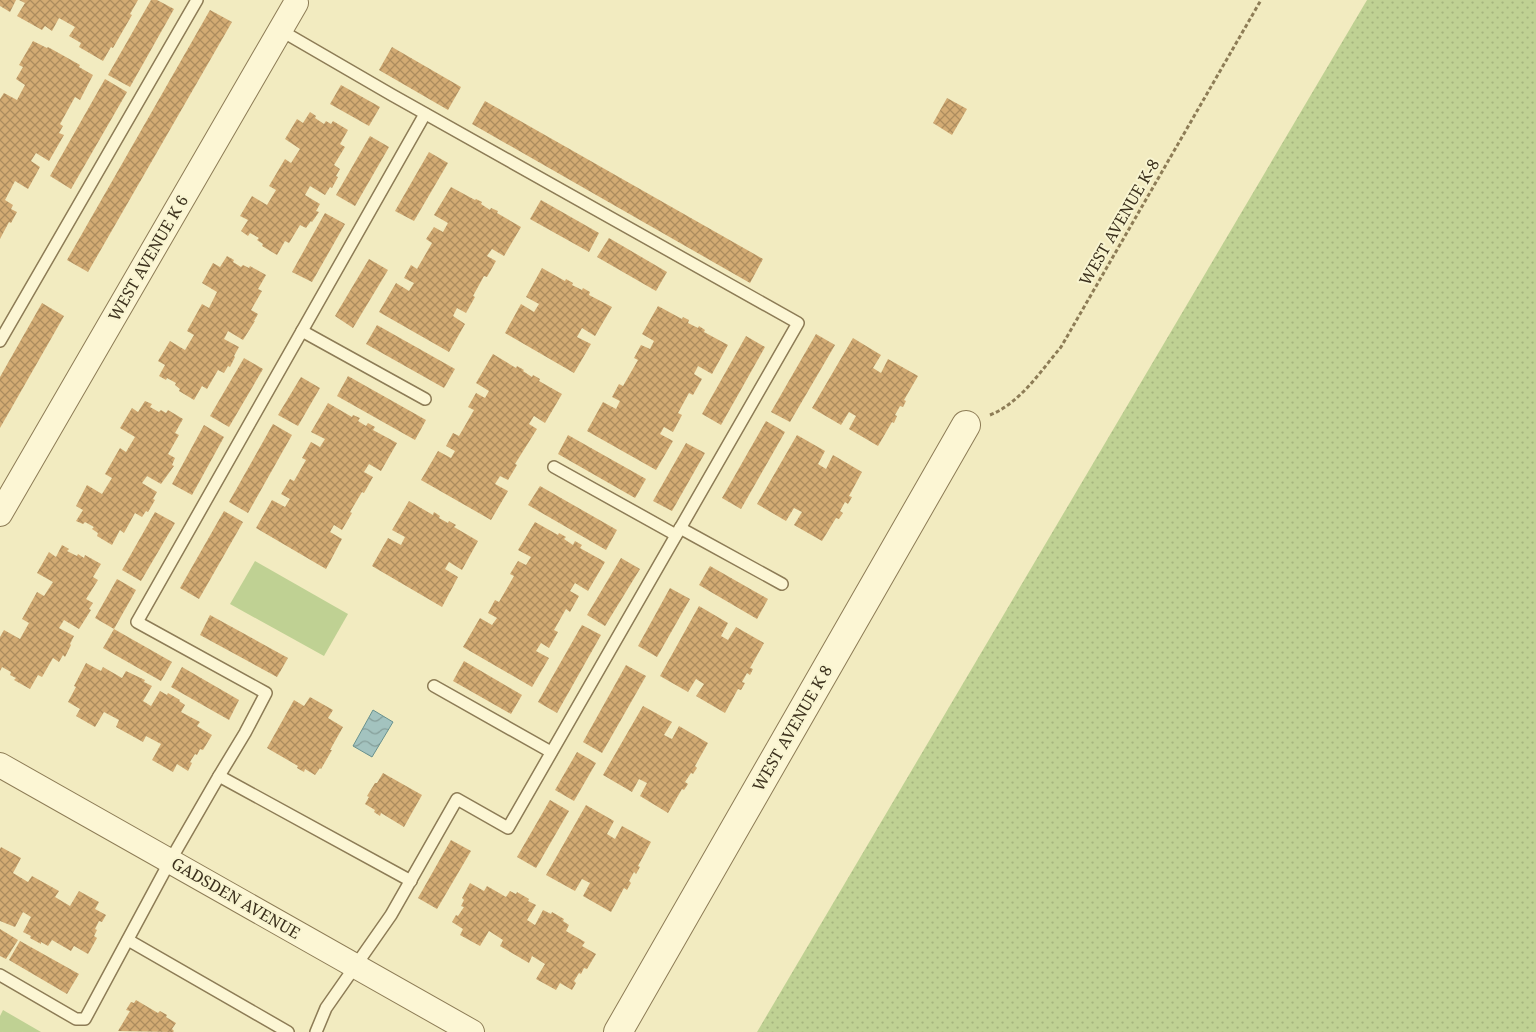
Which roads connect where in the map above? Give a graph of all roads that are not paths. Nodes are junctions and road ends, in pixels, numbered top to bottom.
1 (197, 0) edge
2 (296, 3) dead end
3 (280, 30) junction
4 (425, 114) junction
5 (302, 331) junction
6 (0, 341) edge
7 (425, 399) dead end
8 (966, 425) road end
9 (554, 467) dead end
10 (0, 514) edge
11 (678, 532) junction
12 (782, 584) dead end
13 (434, 686) dead end
14 (551, 752) junction
15 (0, 765) edge
16 (219, 776) junction
17 (170, 861) junction
18 (411, 880) junction
19 (128, 940) junction
20 (355, 966) junction
21 (0, 975) edge
22 (288, 1032) edge
23 (316, 1032) edge
24 (472, 1032) edge
25 (618, 1032) edge

1 - 6 lane
2 - 3 street, WEST AVENUE K 6
3 - 4 lane
3 - 10 street, WEST AVENUE K 6
4 - 5 lane
4 - 11 lane
5 - 7 lane
5 - 16 lane
8 - 25 street, WEST AVENUE K 8
9 - 11 lane
11 - 12 lane
11 - 14 lane
13 - 14 lane
14 - 18 lane
15 - 17 street, GADSDEN AVENUE
16 - 17 lane
16 - 18 lane
17 - 19 lane
17 - 20 street, GADSDEN AVENUE
18 - 20 lane
19 - 21 lane
19 - 22 lane
20 - 23 lane
20 - 24 street, GADSDEN AVENUE

